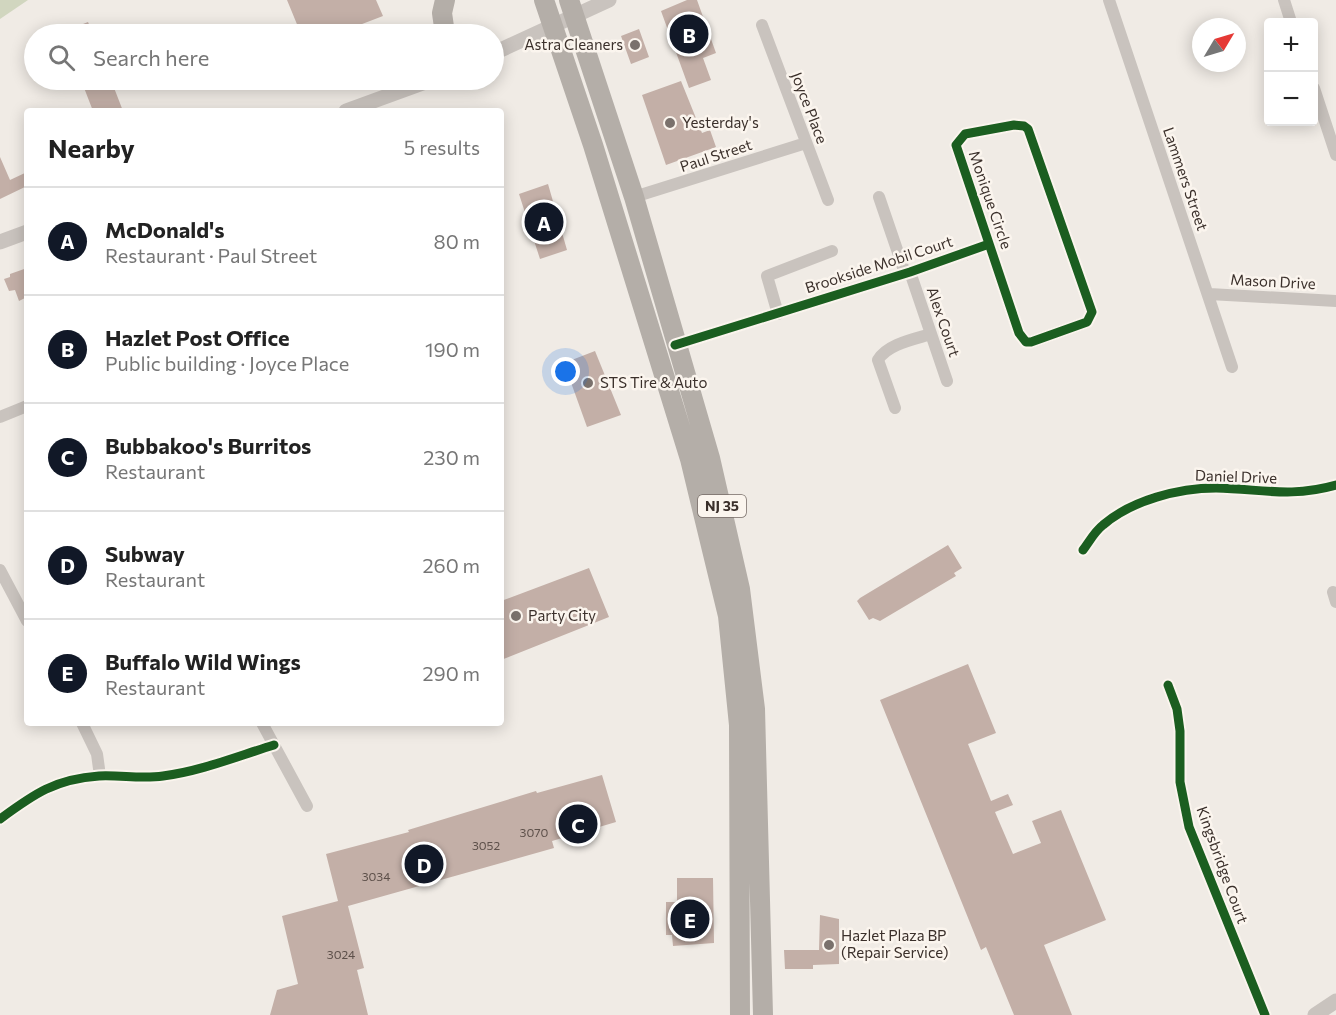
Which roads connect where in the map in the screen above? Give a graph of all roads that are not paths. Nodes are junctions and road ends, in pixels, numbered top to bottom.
1 (445, 0) edge
2 (544, 0) edge
3 (609, 0) edge
4 (1108, 0) edge
5 (1284, 0) edge
6 (572, 8) edge
7 (1290, 18) edge
8 (444, 24) edge
9 (554, 25) junction
10 (762, 25) dead end
11 (504, 48) edge
12 (404, 90) edge
13 (1318, 100) edge
14 (354, 108) edge
15 (806, 143) junction
16 (1336, 155) edge
17 (634, 197) junction
18 (879, 197) dead end
19 (828, 201) dead end
20 (24, 233) edge
21 (0, 242) edge
22 (989, 244) junction
23 (832, 251) dead end
24 (907, 273) junction
25 (1209, 294) junction
26 (1336, 301) edge
27 (778, 314) junction
28 (931, 334) junction
29 (675, 345) junction
30 (1232, 367) dead end
31 (947, 381) dead end
32 (24, 407) edge
33 (895, 408) dead end
34 (0, 417) edge
35 (1336, 485) edge
36 (1083, 550) dead end
37 (0, 570) edge
38 (24, 615) edge
39 (1168, 685) dead end
40 (83, 726) edge
41 (264, 726) edge
42 (274, 745) junction
43 (100, 776) junction
44 (307, 806) dead end
45 (0, 819) edge
46 (1336, 1001) edge
47 (740, 1015) edge
48 (762, 1015) edge
49 (1265, 1015) edge
50 (1315, 1015) edge

1 - 8 highway
2 - 9 highway, NJ 35
3 - 6 street
4 - 25 street, Lammers Street
5 - 7 street
6 - 9 street
6 - 17 highway, NJ 35
9 - 11 street
9 - 47 highway, NJ 35
10 - 15 street, Joyce Place
12 - 14 street
13 - 16 street
15 - 17 street, Paul Street
15 - 19 street, Joyce Place
17 - 29 highway, NJ 35
18 - 24 street, Alex Court
20 - 21 street
22 - 22 street, Monique Circle
22 - 24 street, Brookside Mobil Court
23 - 27 street
24 - 27 street, Brookside Mobil Court
24 - 28 street, Alex Court
25 - 26 street, Mason Drive
25 - 30 street, Lammers Street
27 - 29 street, Brookside Mobil Court
28 - 31 street, Alex Court
28 - 33 street
29 - 48 highway, NJ 35
32 - 34 street
35 - 36 street, Daniel Drive
37 - 38 street
39 - 49 street, Kingsbridge Court
40 - 43 street
41 - 42 street
42 - 43 street
42 - 44 street
43 - 45 street
46 - 50 street

